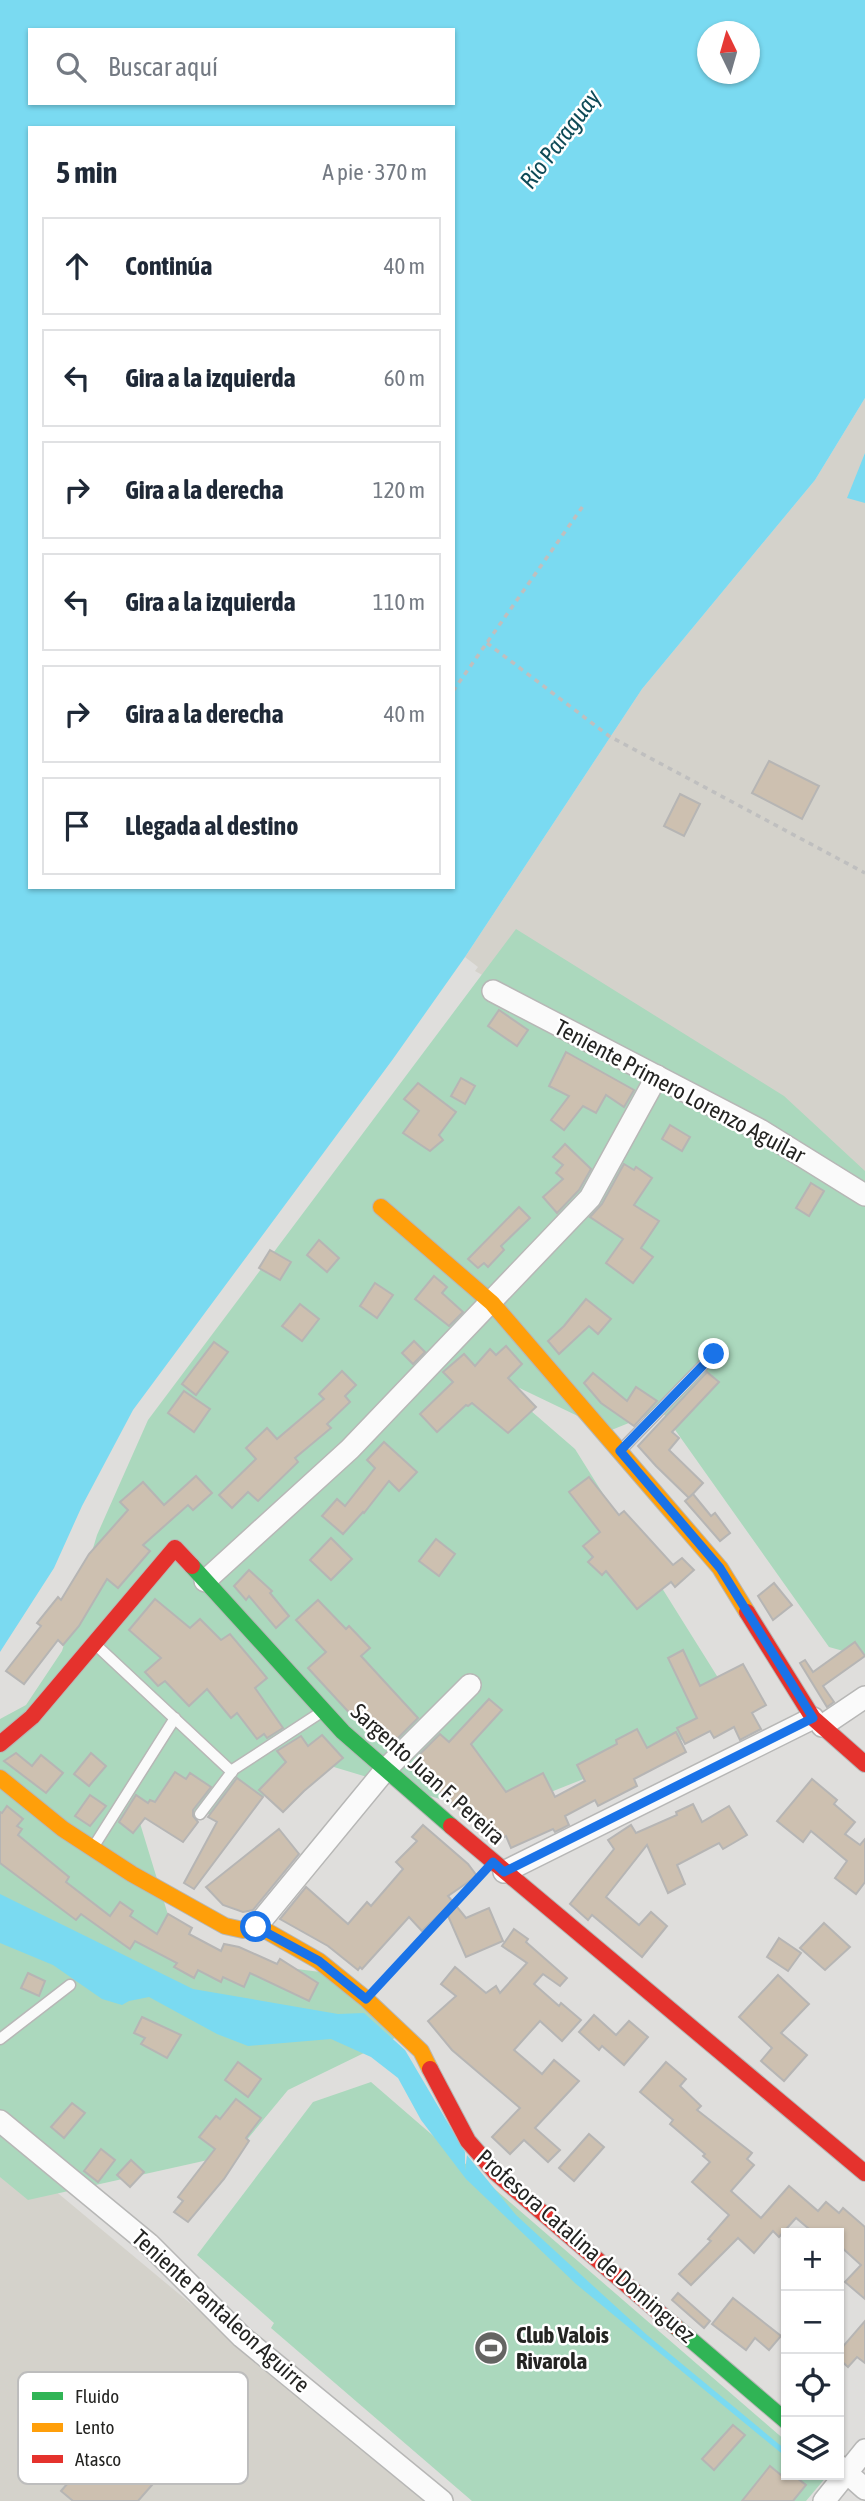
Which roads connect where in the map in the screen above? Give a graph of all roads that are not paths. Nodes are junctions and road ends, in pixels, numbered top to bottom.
1 (493, 991) dead end
2 (657, 1076) junction
3 (865, 1195) edge
4 (381, 1207) dead end
5 (492, 1303) junction
6 (714, 1354) dead end
7 (620, 1451) junction
8 (205, 1581) junction
9 (94, 1643) junction
10 (470, 1685) dead end
11 (865, 1697) edge
12 (324, 1711) junction
13 (175, 1718) junction
14 (817, 1722) junction
15 (0, 1744) edge
16 (865, 1764) edge
17 (386, 1769) junction
18 (232, 1772) junction
19 (0, 1778) edge
20 (200, 1814) dead end
21 (93, 1849) junction
22 (498, 1867) junction
23 (256, 1927) junction
24 (70, 1985) dead end
25 (0, 2039) edge
26 (0, 2121) edge
27 (865, 2173) edge
28 (781, 2417) edge
29 (865, 2450) edge
30 (844, 2469) edge
31 (844, 2471) edge
32 (837, 2480) edge
33 (865, 2489) edge
34 (442, 2501) edge
35 (824, 2501) edge

1 - 2 street, Teniente Primero Lorenzo Aguilar
2 - 3 street, Teniente Primero Lorenzo Aguilar
2 - 5 street
4 - 5 street
5 - 7 street
5 - 8 street
6 - 7 lane
7 - 14 street
8 - 9 street, Sargento Juan F. Pereira
8 - 12 street, Sargento Juan F. Pereira
9 - 13 lane
9 - 15 street
10 - 17 street
11 - 14 street
12 - 17 street, Sargento Juan F. Pereira
12 - 18 lane
13 - 18 lane
13 - 21 lane
14 - 16 street
14 - 22 street
17 - 22 street, Sargento Juan F. Pereira
17 - 23 street
18 - 20 lane
19 - 21 street, Profesora Catalina de Dominguez
21 - 23 street, Profesora Catalina de Dominguez
22 - 27 street, Sargento Juan F. Pereira
23 - 28 street, Profesora Catalina de Dominguez
24 - 25 lane
26 - 34 street, Teniente Pantaleon Aguirre
29 - 30 street
31 - 33 street
32 - 35 street

